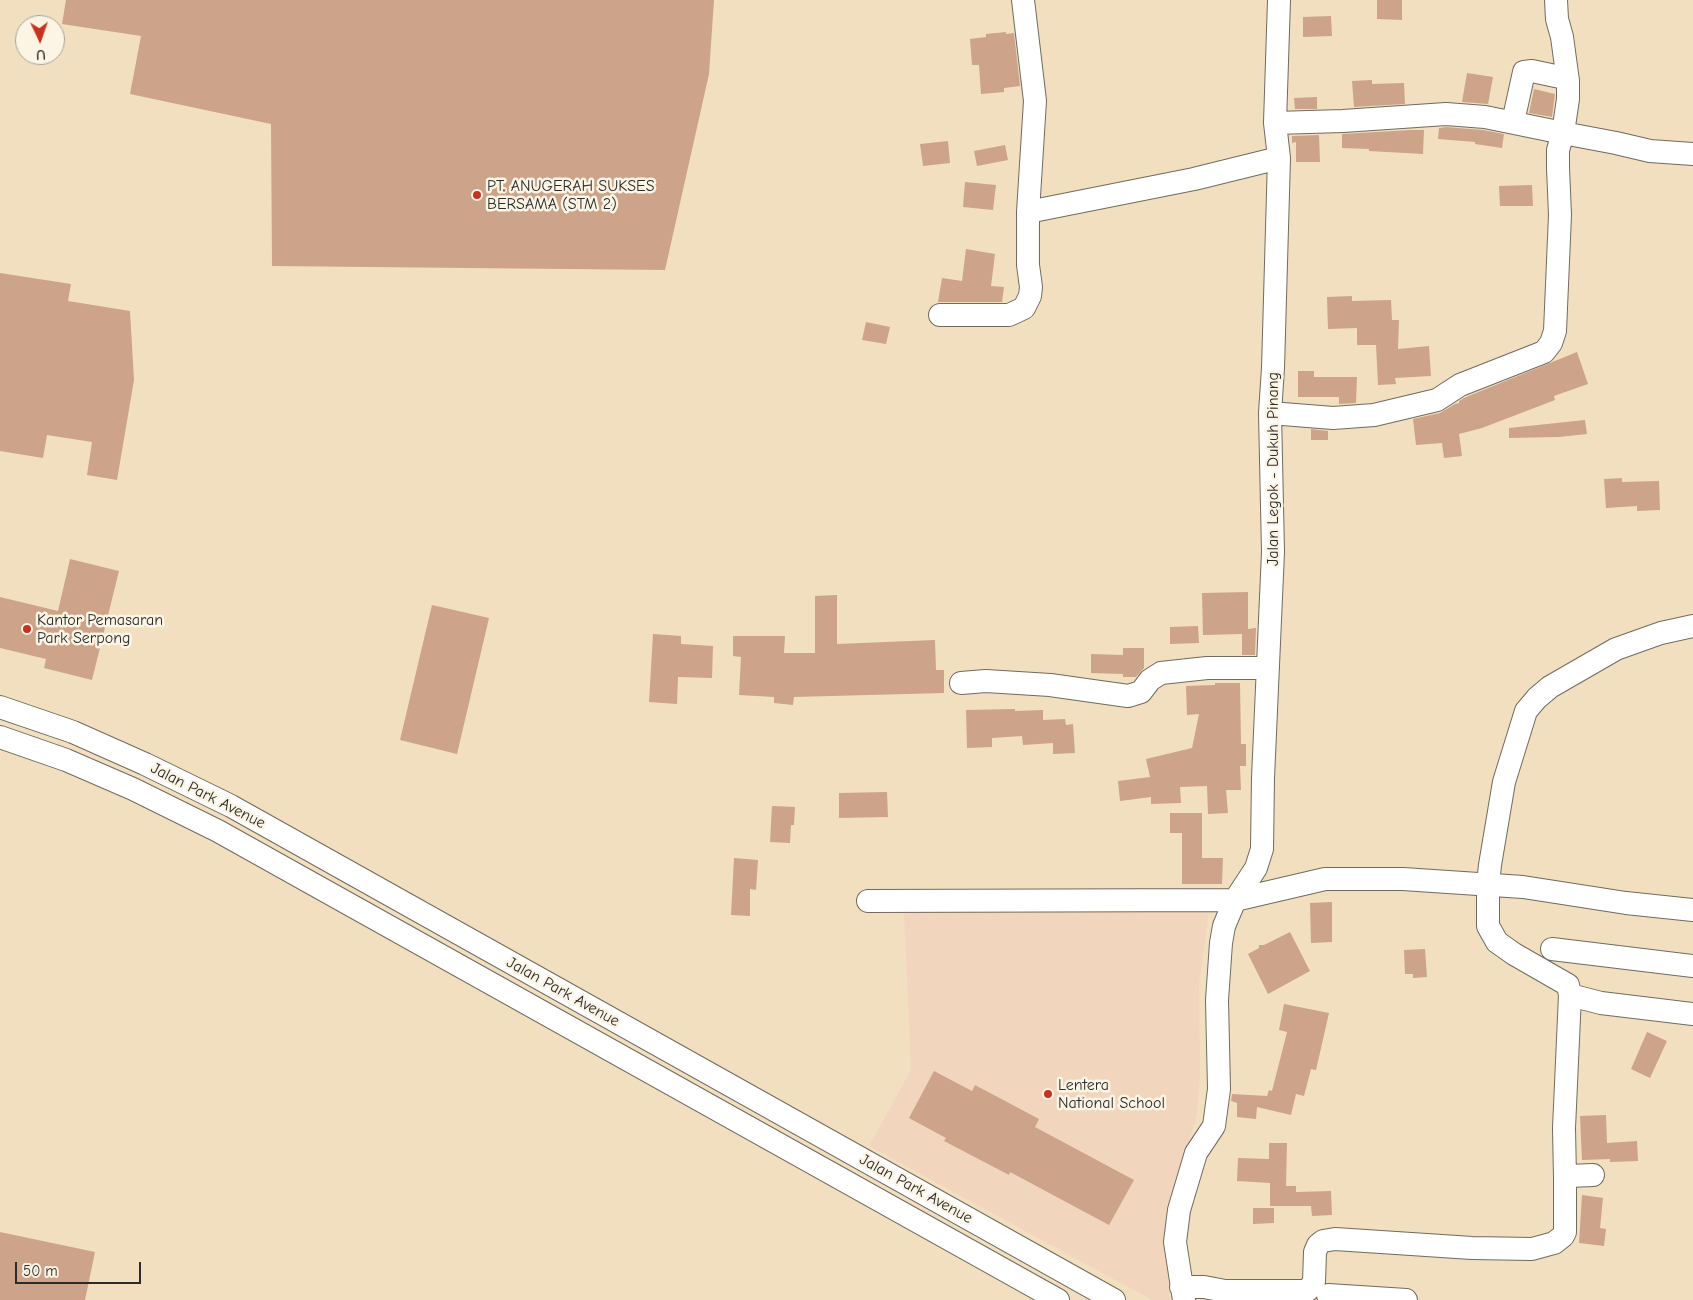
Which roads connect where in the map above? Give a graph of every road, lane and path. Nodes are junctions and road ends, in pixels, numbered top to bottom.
1 (1023, 0) edge
2 (1279, 0) edge
3 (1556, 0) edge
4 (1568, 81) junction
5 (1512, 122) junction
6 (1275, 123) junction
7 (1563, 133) junction
8 (1693, 154) edge
9 (1279, 158) junction
10 (1028, 212) junction
11 (940, 315) dead end
12 (1270, 413) junction
13 (1693, 626) edge
14 (1268, 668) junction
15 (961, 683) dead end
16 (0, 707) edge
17 (45, 722) junction
18 (72, 732) junction
19 (0, 737) edge
20 (36, 749) junction
21 (66, 760) junction
22 (1488, 884) junction
23 (1235, 900) junction
24 (868, 902) dead end
25 (1693, 910) edge
26 (1552, 949) dead end
27 (1693, 966) edge
28 (1570, 995) junction
29 (1693, 1014) edge
30 (1593, 1175) dead end
31 (1565, 1178) junction
32 (1183, 1294) edge
33 (1328, 1295) dead end
34 (1368, 1299) edge
35 (1058, 1300) edge
36 (1114, 1300) edge
37 (1406, 1300) edge

1 - 10 street
2 - 6 street, Jalan Legok - Dukuh Pinang
3 - 4 street
4 - 5 street
4 - 7 street
5 - 6 street
5 - 7 street
6 - 9 street, Jalan Legok - Dukuh Pinang
7 - 8 street
7 - 12 street
9 - 10 street
9 - 12 street, Jalan Legok - Dukuh Pinang
10 - 11 street
12 - 14 street, Jalan Legok - Dukuh Pinang
13 - 22 street
14 - 15 street
14 - 23 street, Jalan Legok - Dukuh Pinang
16 - 17 street, Jalan Park Avenue
17 - 18 street, Jalan Park Avenue
17 - 20 street
18 - 21 street
18 - 36 street, Jalan Park Avenue
19 - 20 street, Jalan Park Avenue
20 - 21 street, Jalan Park Avenue
21 - 35 street, Jalan Park Avenue
22 - 23 street
22 - 25 street
22 - 28 street
23 - 24 street
23 - 32 street, Jalan Legok - Dukuh Pinang
26 - 27 street
28 - 29 street
28 - 31 street
30 - 31 street
31 - 32 street
33 - 34 street
34 - 37 street

